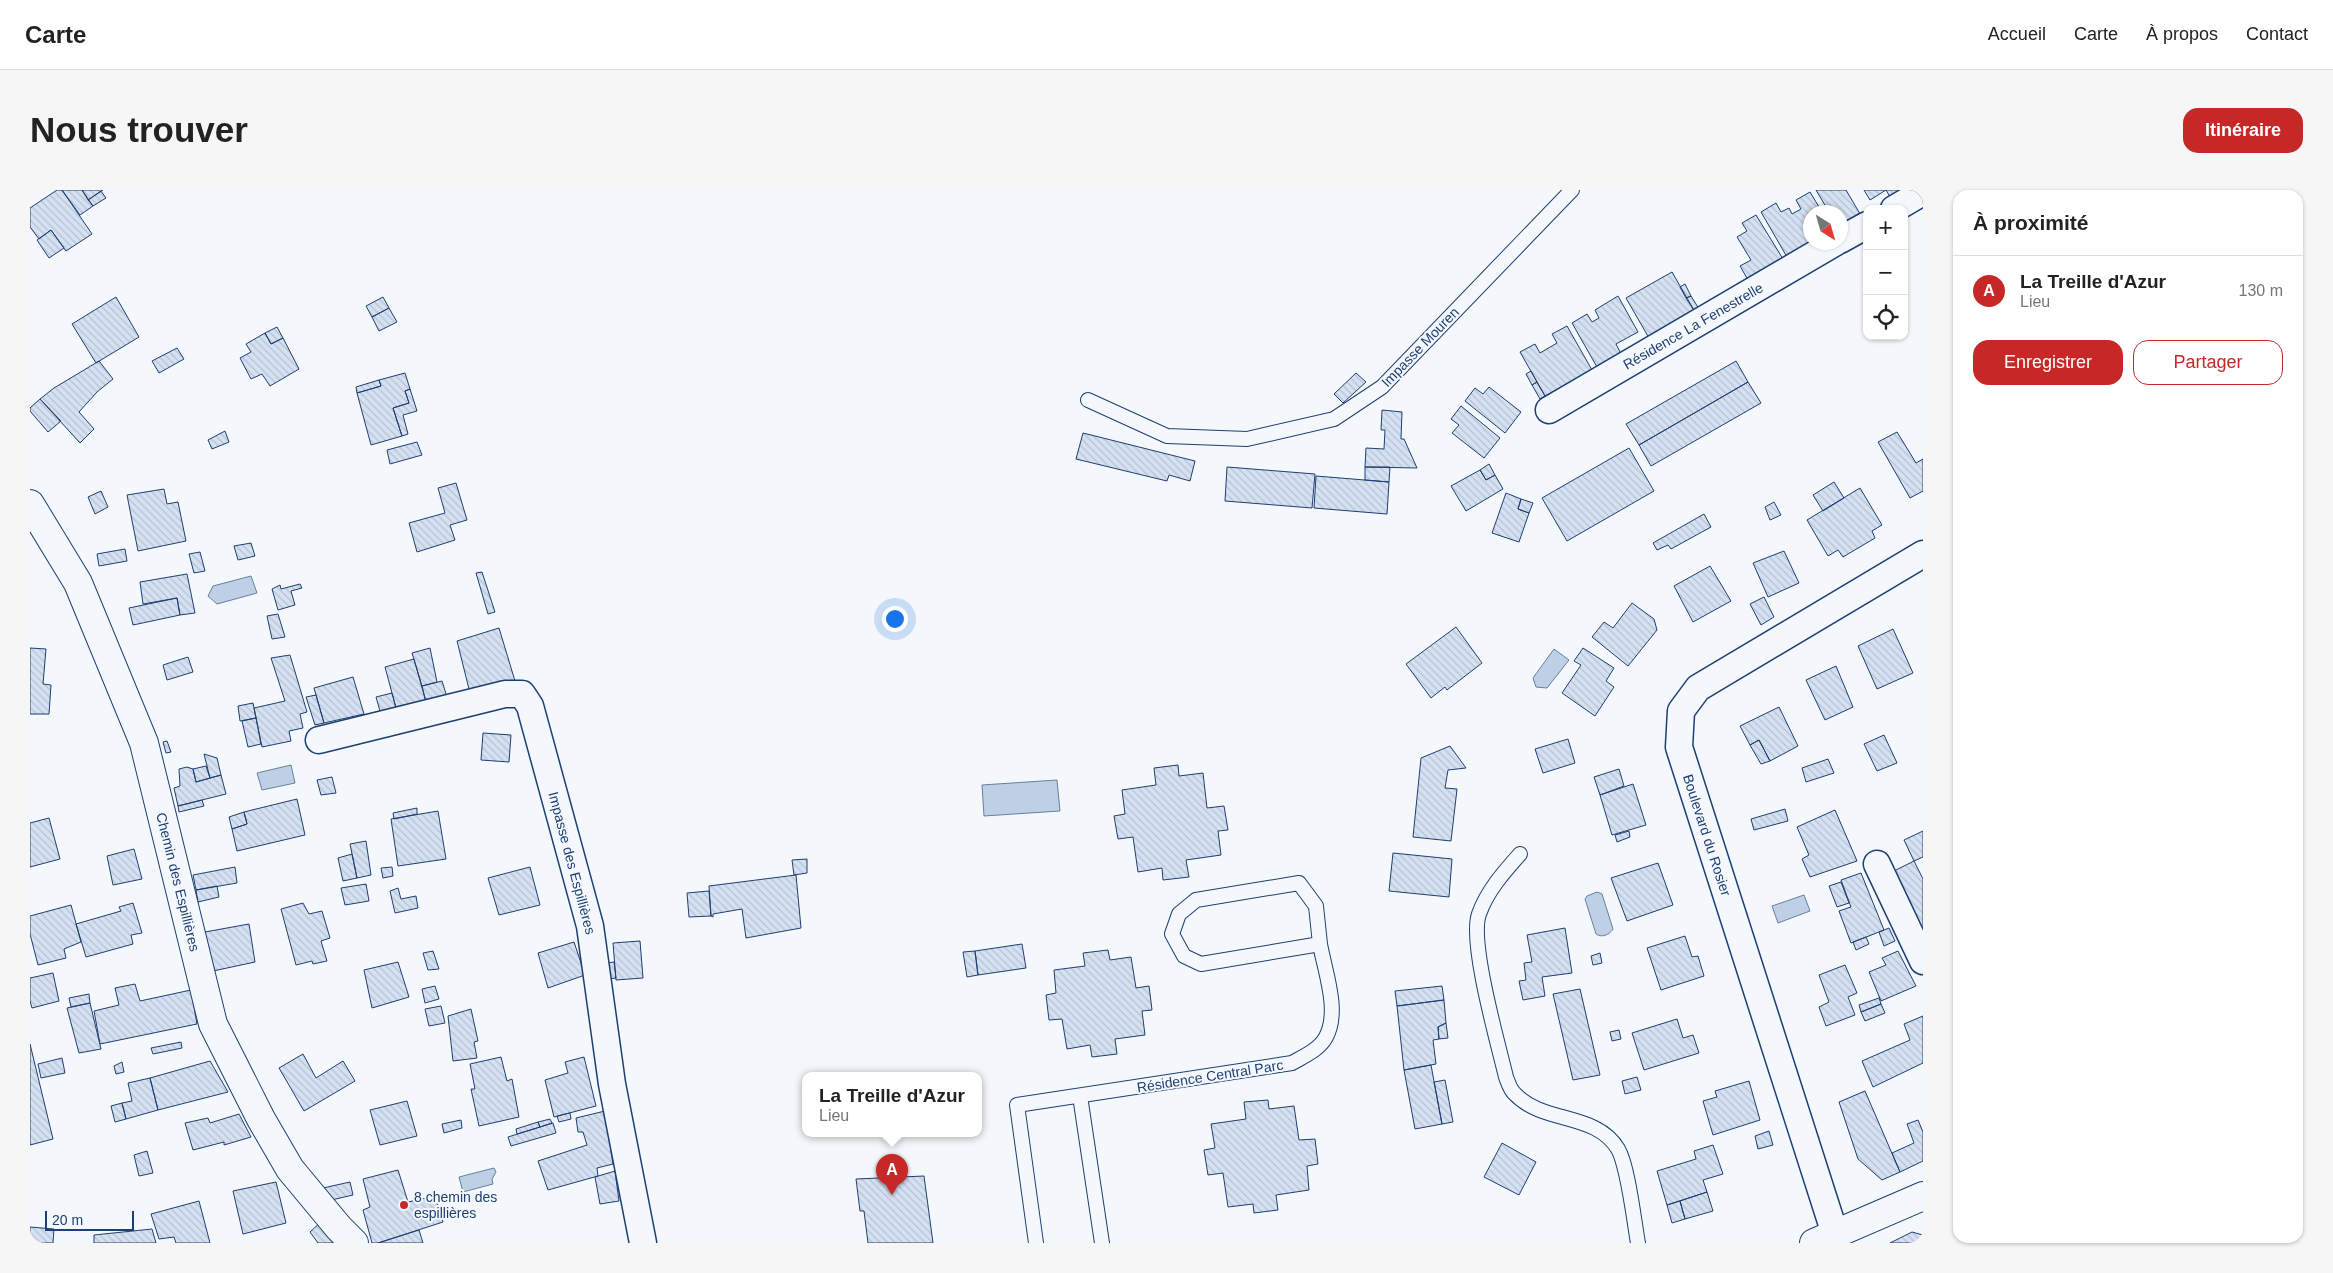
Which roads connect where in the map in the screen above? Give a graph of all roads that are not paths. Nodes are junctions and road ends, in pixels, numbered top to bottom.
1 (1572, 190) edge
2 (1923, 192) edge
3 (1901, 205) edge
4 (1863, 227) edge
5 (1848, 236) edge
6 (1822, 250) edge
7 (1088, 400) dead end
8 (1549, 410) dead end
9 (30, 504) edge
10 (1923, 554) edge
11 (318, 740) dead end
12 (1520, 854) dead end
13 (1877, 864) dead end
14 (1320, 944) junction
15 (1923, 961) edge
16 (1080, 1096) junction
17 (1923, 1196) edge
18 (1824, 1238) edge
19 (354, 1243) edge
20 (643, 1243) edge
21 (1036, 1243) edge
22 (1102, 1243) edge
23 (1638, 1243) edge

1 - 7 lane, Impasse Mouren
2 - 3 street
4 - 5 street
6 - 8 street, Résidence La Fenestrelle
9 - 19 street, Chemin des Espillières
10 - 18 street, Boulevard du Rosier
11 - 20 street, Impasse des Espillières
12 - 23 lane
13 - 15 street
14 - 14 lane, Résidence Central Parc
14 - 16 lane, Résidence Central Parc
16 - 21 lane, Résidence Central Parc
16 - 22 lane
17 - 18 street

